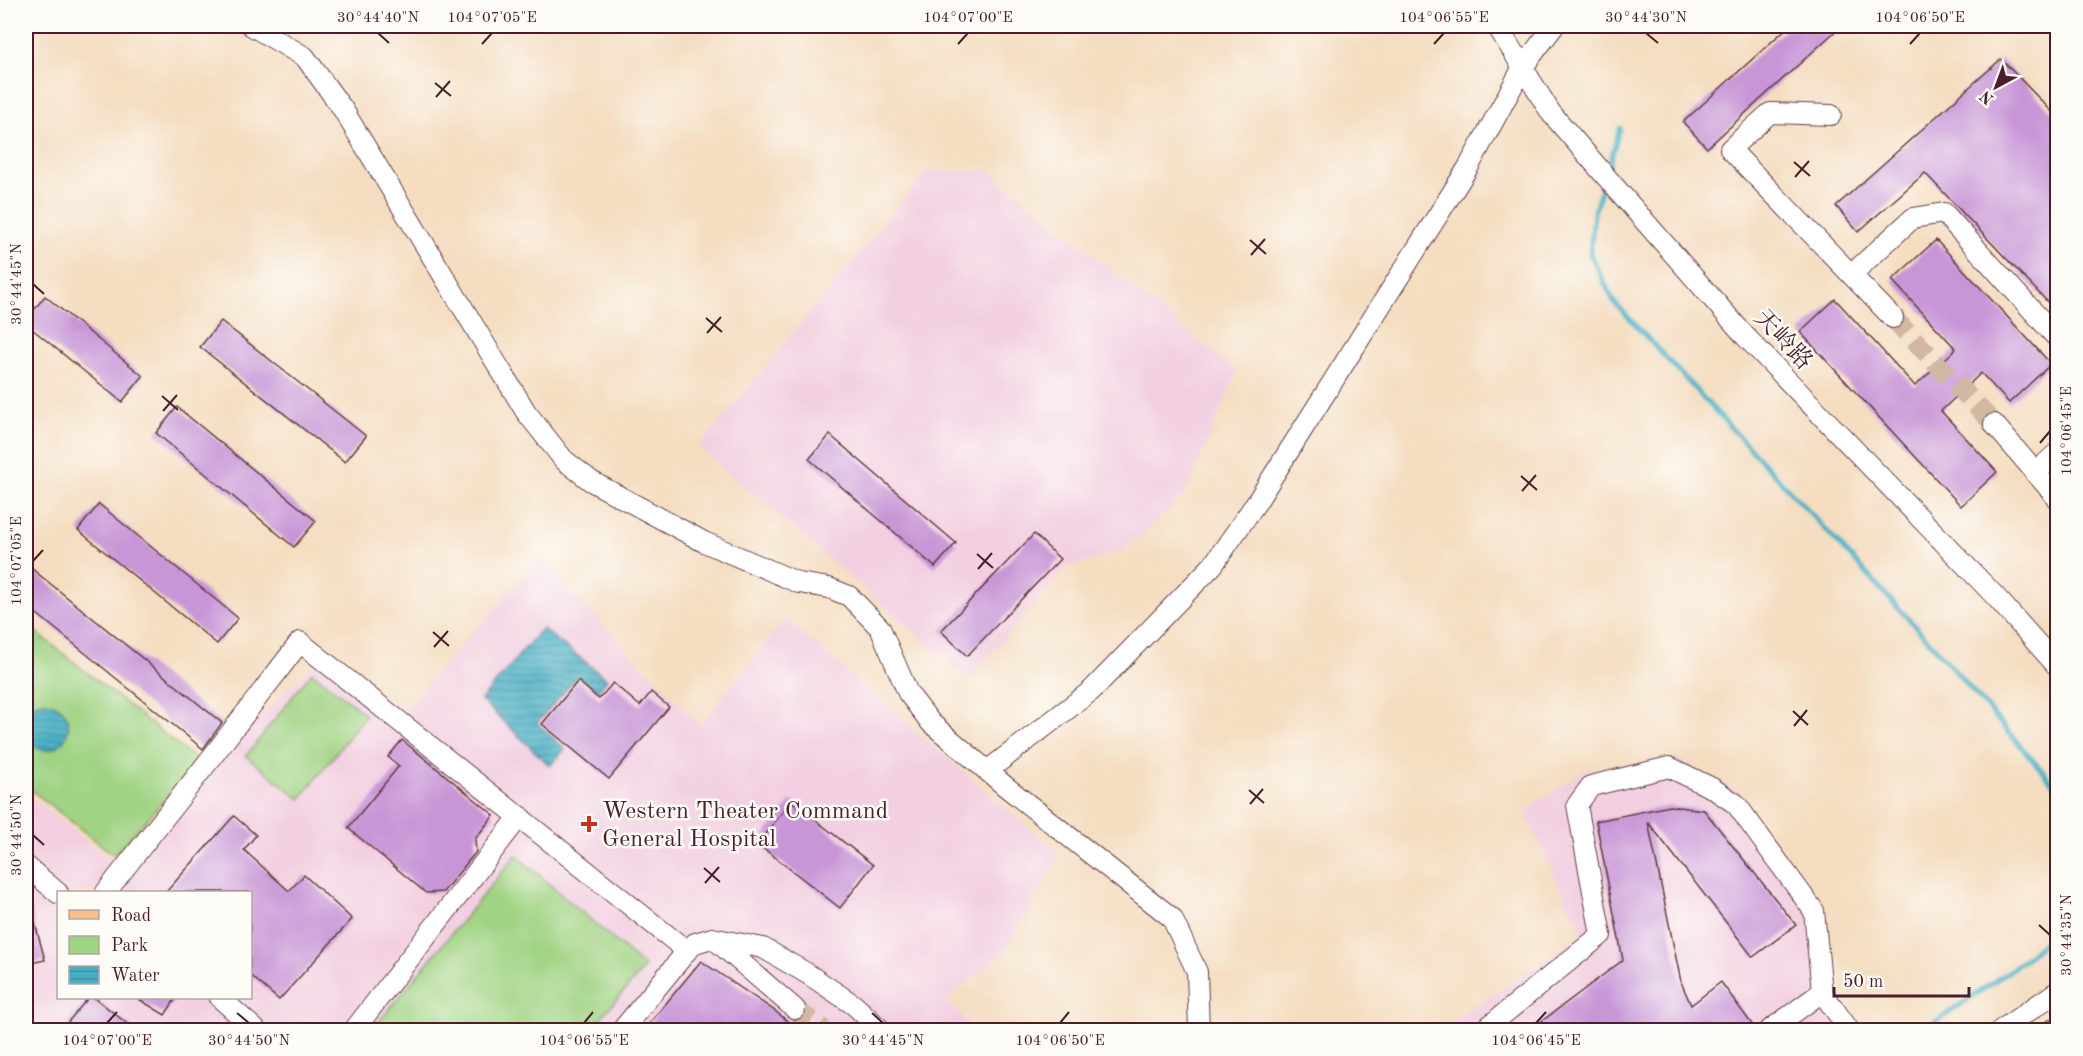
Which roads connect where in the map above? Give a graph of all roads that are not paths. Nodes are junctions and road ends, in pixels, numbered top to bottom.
1 (252, 26) edge
2 (1497, 26) edge
3 (1554, 26) edge
4 (1523, 67) junction
5 (1831, 114) dead end
6 (1852, 274) junction
7 (1893, 318) tunnel mouth
8 (2058, 339) edge
9 (1994, 424) tunnel mouth
10 (2058, 452) edge
11 (2035, 473) junction
12 (2058, 499) edge
13 (2058, 667) edge
14 (987, 771) junction
15 (520, 816) junction
16 (26, 866) edge
17 (107, 891) edge
18 (57, 892) edge
19 (712, 938) junction
20 (687, 951) junction
21 (2058, 991) edge
22 (1822, 992) junction
23 (221, 999) edge
24 (795, 1009) tunnel mouth
25 (256, 1030) edge
26 (354, 1030) edge
27 (622, 1030) edge
28 (881, 1030) edge
29 (1199, 1030) edge
30 (1484, 1030) edge
31 (1770, 1030) edge
32 (1850, 1030) edge
33 (2001, 1030) edge

1 - 14 street
2 - 4 street, 天岭路
3 - 4 street
4 - 13 street, 天岭路
4 - 14 street
5 - 6 street
6 - 7 street
6 - 8 street
9 - 11 street
10 - 11 street
11 - 12 street
14 - 29 street
15 - 17 street
15 - 20 street
15 - 26 street
16 - 18 street
19 - 20 street
19 - 24 street
19 - 28 street
20 - 27 street
21 - 33 street
22 - 30 street
22 - 31 street
22 - 32 street
23 - 25 street

